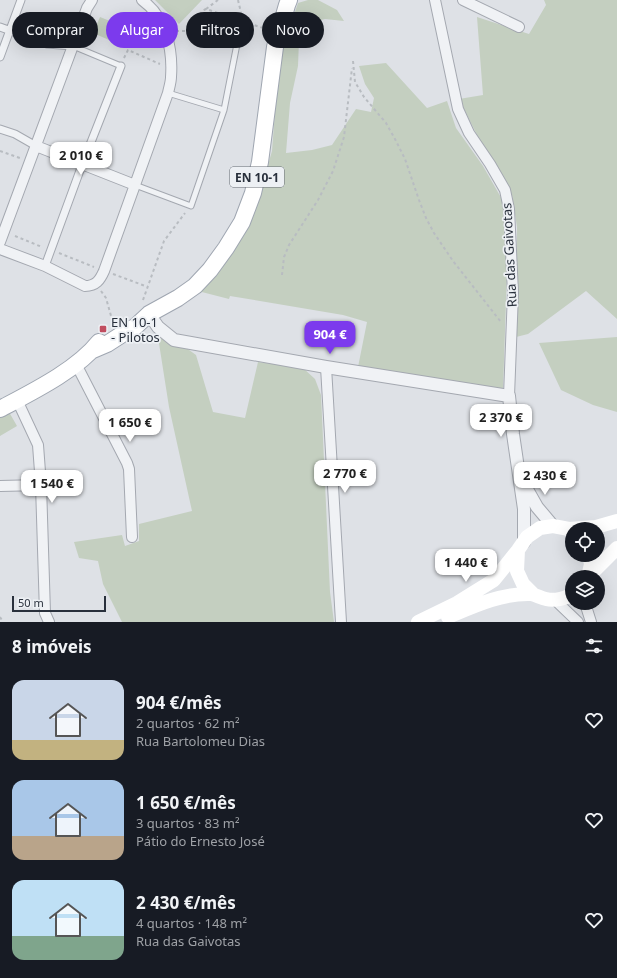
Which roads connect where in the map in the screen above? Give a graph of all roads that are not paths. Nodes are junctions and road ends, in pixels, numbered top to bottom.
1 (21, 0) edge
2 (92, 0) edge
3 (142, 0) edge
4 (289, 0) edge
5 (435, 0) edge
6 (468, 1) edge
7 (86, 12) edge
8 (0, 27) edge
9 (519, 27) dead end
10 (10, 31) junction
11 (72, 48) edge
12 (78, 48) edge
13 (236, 48) edge
14 (0, 57) edge
15 (121, 66) joint
16 (168, 92) junction
17 (224, 110) junction
18 (0, 130) edge
19 (36, 146) junction
20 (82, 165) junction
21 (135, 185) junction
22 (0, 242) edge
23 (0, 249) edge
24 (45, 266) junction
25 (146, 308) junction
26 (76, 364) junction
27 (326, 367) junction
28 (509, 396) junction
29 (17, 400) junction
30 (0, 409) edge
31 (520, 476) junction
32 (41, 485) junction
33 (0, 486) edge
34 (617, 521) edge
35 (605, 524) edge
36 (552, 526) junction
37 (565, 529) edge
38 (132, 537) dead end
39 (521, 546) junction
40 (617, 548) edge
41 (595, 570) edge
42 (533, 594) junction
43 (565, 598) edge
44 (554, 600) junction
45 (587, 610) edge
46 (49, 622) edge
47 (341, 622) edge
48 (418, 622) edge
49 (437, 622) edge
50 (578, 622) edge
51 (591, 622) edge

1 - 10 street
2 - 7 street
3 - 16 street
4 - 25 main road, EN 10-1
5 - 28 street, Rua das Gaivotas
6 - 9 street
8 - 10 street
10 - 14 street
11 - 19 street
12 - 15 lane
13 - 17 lane
15 - 20 street
16 - 17 lane
16 - 21 street
17 - 21 lane
18 - 19 street
19 - 20 street
19 - 22 street
20 - 21 street
20 - 24 street
21 - 24 street
23 - 24 street
25 - 26 main road, EN 10-1
25 - 27 street
26 - 29 main road, EN 10-1
26 - 38 street
27 - 28 street
27 - 47 street
28 - 31 street, Rua das Gaivotas
29 - 30 main road, EN 10-1
29 - 32 street
31 - 36 street
31 - 39 street, Rua das Gaivotas
32 - 33 street
32 - 46 street
34 - 35 main road
36 - 37 main road
36 - 39 main road
39 - 42 main road
39 - 48 main road
40 - 41 main road
42 - 44 main road
42 - 49 main road
43 - 44 main road
44 - 50 street
45 - 51 street

